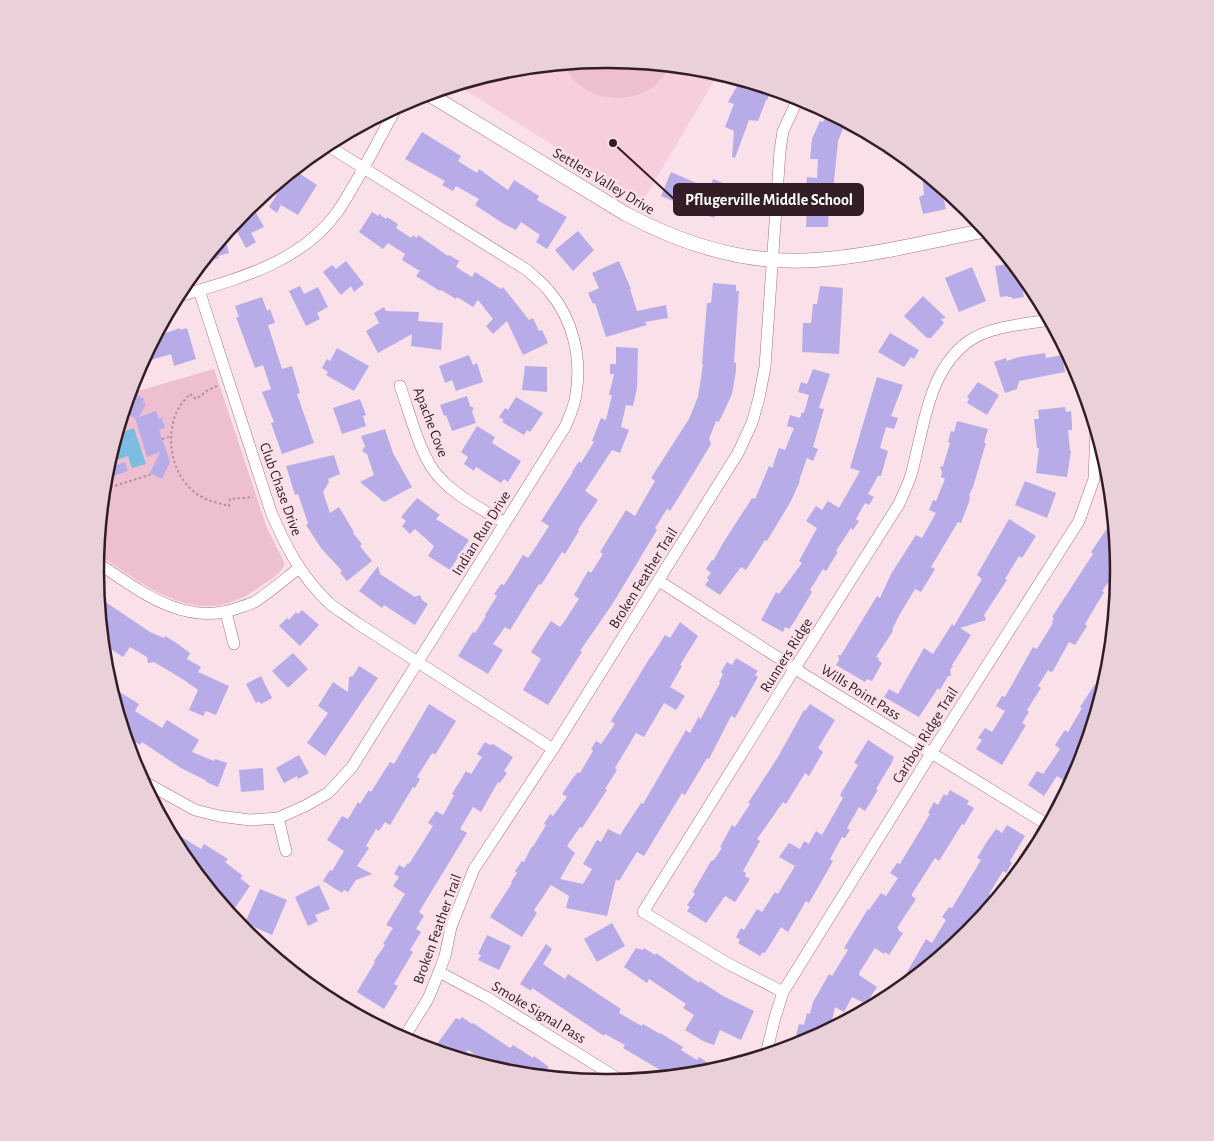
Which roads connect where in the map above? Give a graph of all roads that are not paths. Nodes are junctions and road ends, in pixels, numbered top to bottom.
1 (435, 98) edge
2 (795, 105) edge
3 (392, 116) edge
4 (333, 149) edge
5 (363, 167) junction
6 (978, 232) edge
7 (772, 260) junction
8 (199, 290) junction
9 (187, 294) edge
10 (1044, 321) edge
11 (400, 386) dead end
12 (1095, 450) edge
13 (505, 523) junction
14 (104, 567) edge
15 (299, 568) junction
16 (659, 581) junction
17 (226, 612) junction
18 (234, 644) dead end
19 (418, 661) junction
20 (794, 668) junction
21 (553, 749) junction
22 (931, 753) junction
23 (153, 787) edge
24 (278, 818) junction
25 (1043, 822) edge
26 (286, 852) dead end
27 (439, 972) junction
28 (783, 992) junction
29 (408, 1032) edge
30 (768, 1047) edge
31 (610, 1074) edge

1 - 7 street, Settlers Valley Drive
2 - 7 street, Broken Feather Trail
3 - 5 street
4 - 5 street, Indian Run Drive
5 - 8 street
5 - 13 street, Indian Run Drive
6 - 7 street, Settlers Valley Drive
7 - 16 street, Broken Feather Trail
8 - 9 street
8 - 15 street, Club Chase Drive
10 - 20 street, Runners Ridge
11 - 13 street, Apache Cove
12 - 22 street, Caribou Ridge Trail
13 - 19 street, Indian Run Drive
14 - 17 street
15 - 17 street
15 - 19 street, Club Chase Drive
16 - 20 street, Wills Point Pass
16 - 21 street, Broken Feather Trail
17 - 18 street
19 - 21 street, Club Chase Drive
19 - 24 street, Indian Run Drive
20 - 22 street, Wills Point Pass
20 - 28 street, Runners Ridge
21 - 27 street, Broken Feather Trail
22 - 25 street, Wills Point Pass
22 - 28 street, Caribou Ridge Trail
23 - 24 street, Indian Run Drive
24 - 26 street
27 - 29 street, Broken Feather Trail
27 - 31 street, Smoke Signal Pass
28 - 30 street, Caribou Ridge Trail

